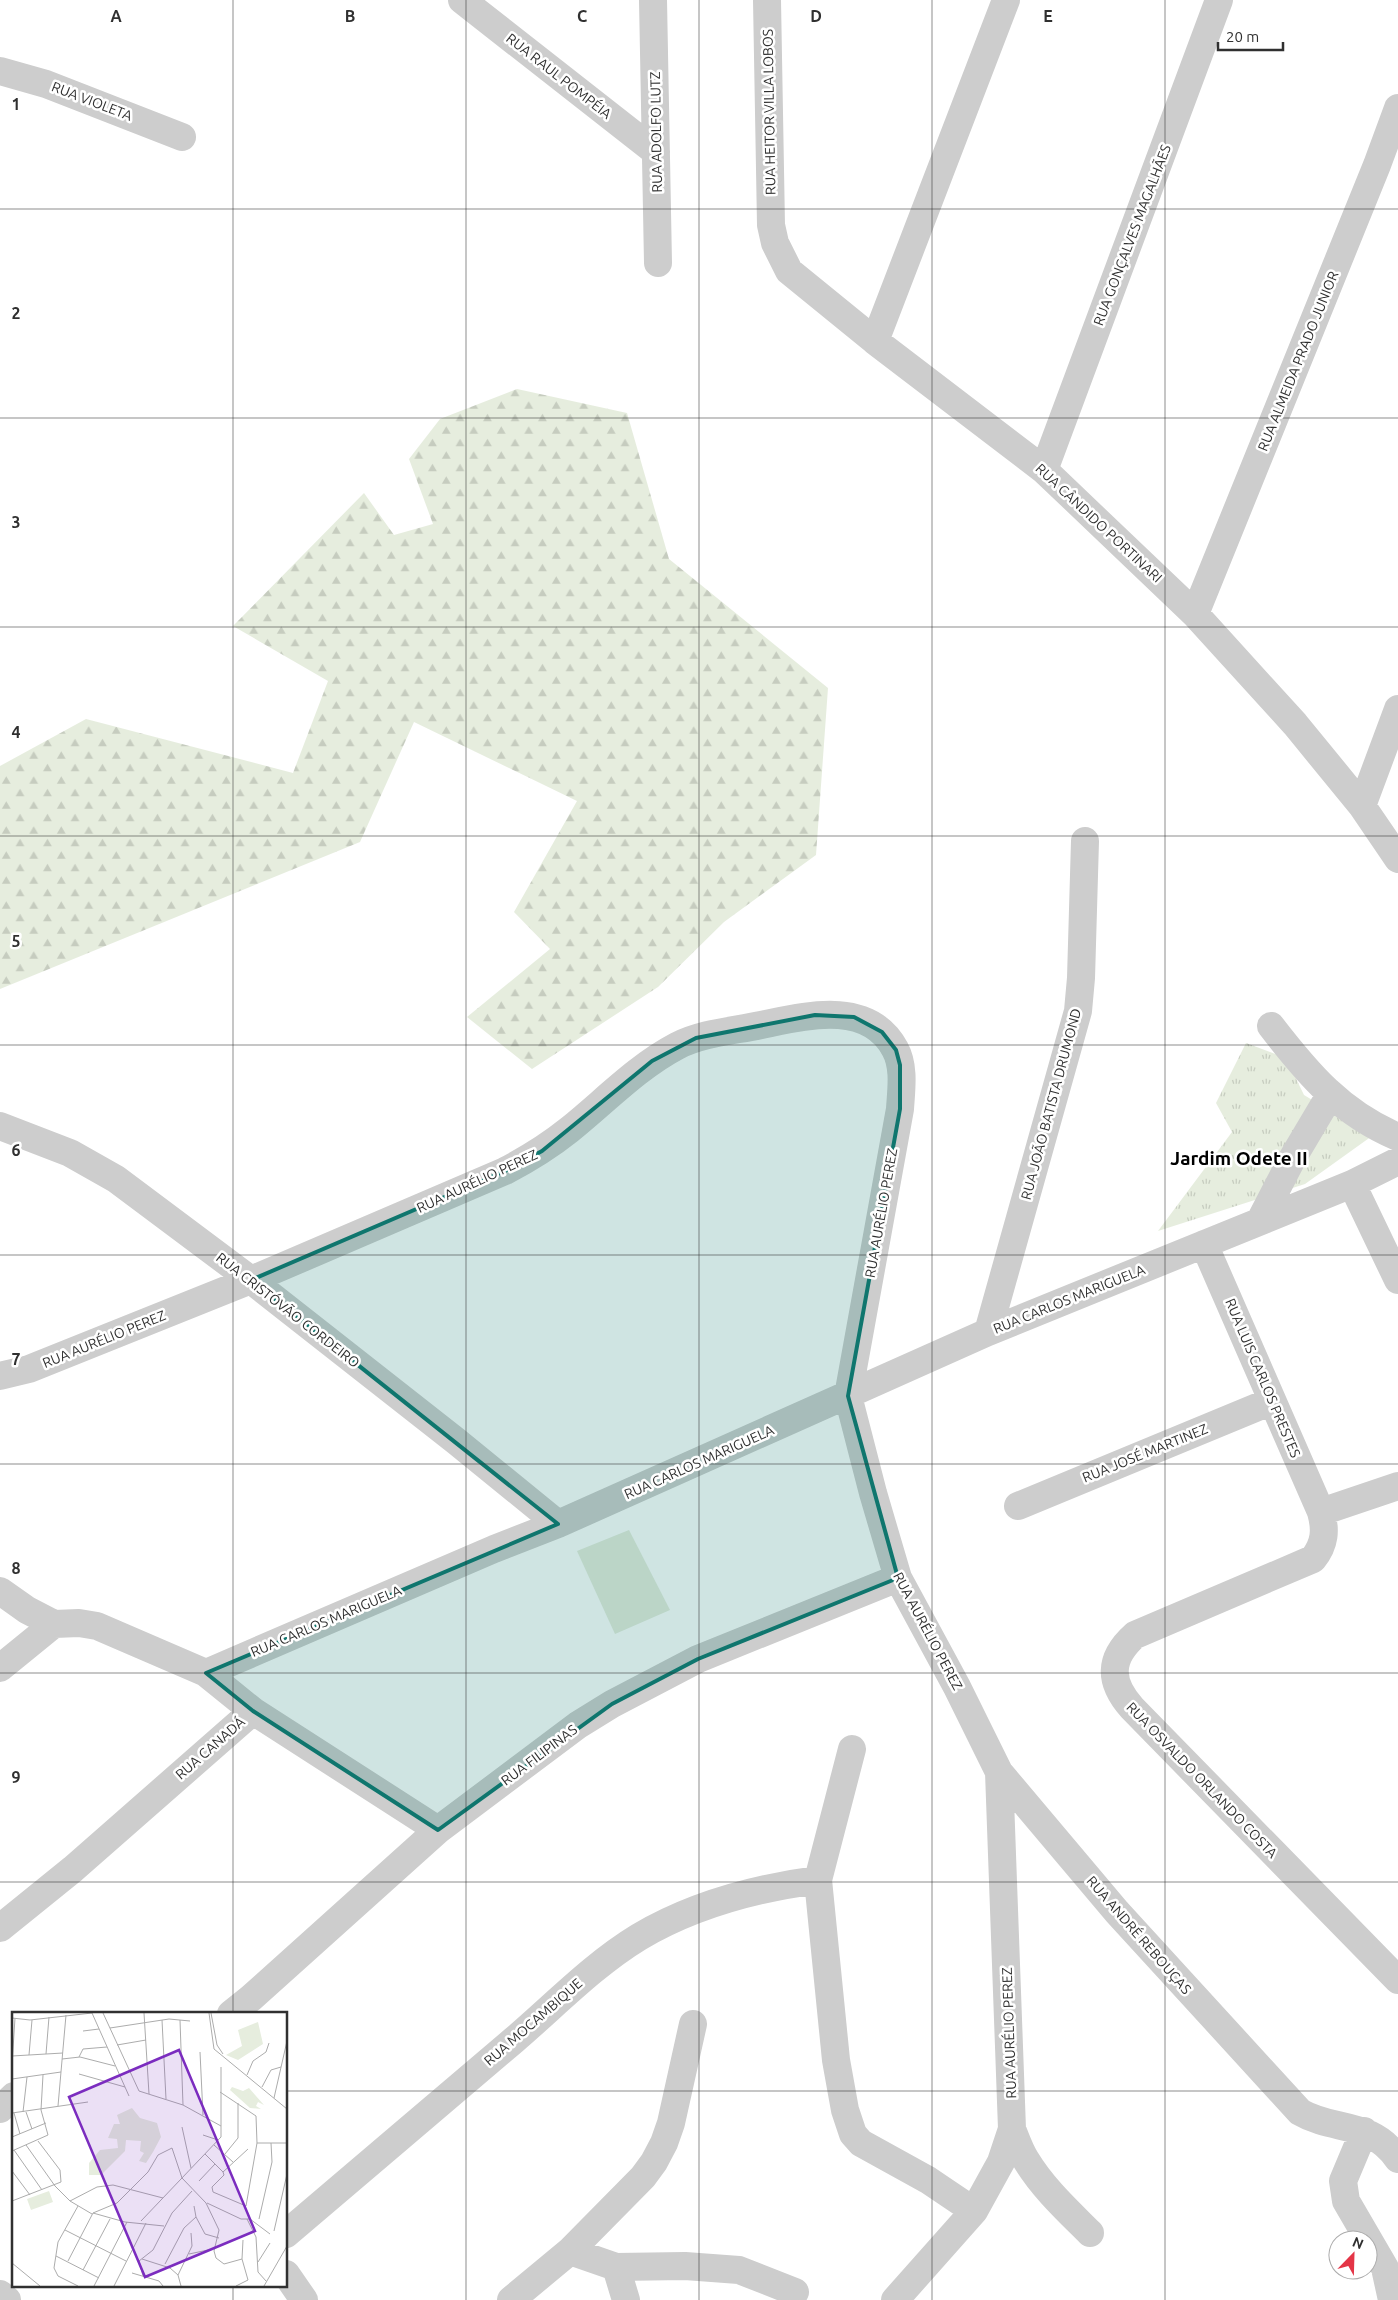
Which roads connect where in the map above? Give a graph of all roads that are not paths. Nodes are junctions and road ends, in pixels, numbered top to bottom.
1 (462, 0) edge
2 (653, 0) edge
3 (767, 0) edge
4 (1006, 0) edge
5 (1219, 0) edge
6 (0, 71) edge
7 (1398, 108) edge
8 (182, 137) dead end
9 (656, 152) junction
10 (771, 225) joint
11 (658, 264) dead end
12 (875, 341) junction
13 (1044, 470) junction
14 (1195, 614) junction
15 (1398, 709) edge
16 (1362, 806) junction
17 (1085, 841) dead end
18 (1398, 859) edge
19 (1271, 1026) dead end
20 (1330, 1095) junction
21 (0, 1126) edge
22 (1398, 1137) edge
23 (1398, 1161) edge
24 (1352, 1184) junction
25 (1261, 1219) junction
26 (1204, 1244) junction
27 (251, 1280) junction
28 (1398, 1280) edge
29 (988, 1332) junction
30 (0, 1376) edge
31 (848, 1396) junction
32 (1272, 1401) junction
33 (1398, 1486) edge
34 (1018, 1506) dead end
35 (1321, 1512) junction
36 (558, 1524) junction
37 (898, 1578) junction
38 (0, 1591) edge
39 (54, 1624) junction
40 (0, 1668) edge
41 (206, 1673) junction
42 (253, 1711) junction
43 (852, 1749) dead end
44 (999, 1772) junction
45 (438, 1830) junction
46 (818, 1880) junction
47 (0, 1928) edge
48 (1398, 1980) edge
49 (233, 2012) edge
50 (693, 2024) dead end
51 (12, 2098) edge
52 (0, 2109) edge
53 (1012, 2129) junction
54 (1364, 2131) junction
55 (1398, 2159) edge
56 (974, 2212) junction
57 (288, 2232) edge
58 (1090, 2233) dead end
59 (570, 2251) junction
60 (616, 2267) junction
61 (288, 2277) edge
62 (795, 2292) dead end
63 (0, 2294) edge
64 (7, 2300) edge
65 (304, 2300) edge
66 (510, 2300) edge
67 (626, 2300) edge
68 (895, 2300) edge
69 (1392, 2300) edge

1 - 9 street, RUA RAUL POMPÉIA
2 - 9 street, RUA ADOLFO LUTZ
3 - 10 street, RUA HEITOR VILLA LOBOS
4 - 12 street
5 - 13 street, RUA GONÇALVES MAGALHÃES
6 - 8 street, RUA VIOLETA
7 - 14 street, RUA ALMEIDA PRADO JUNIOR
9 - 11 street, RUA ADOLFO LUTZ
10 - 12 street, RUA CÂNDIDO PORTINARI
12 - 13 street, RUA CÂNDIDO PORTINARI
13 - 14 street, RUA CÂNDIDO PORTINARI
14 - 16 street, RUA CÂNDIDO PORTINARI
15 - 16 street
16 - 18 street, RUA CÂNDIDO PORTINARI
17 - 29 street, RUA JOÃO BATISTA DRUMOND
19 - 20 street
20 - 22 street
20 - 25 street
21 - 27 street, RUA CRISTÓVÃO CORDEIRO
23 - 24 street, RUA CARLOS MARIGUELA
24 - 25 street, RUA CARLOS MARIGUELA
24 - 28 street
25 - 26 street, RUA CARLOS MARIGUELA
26 - 29 street, RUA CARLOS MARIGUELA
26 - 32 street, RUA LUIS CARLOS PRESTES
27 - 30 street, RUA AURÉLIO PEREZ
27 - 31 street, RUA AURÉLIO PEREZ
27 - 36 street, RUA CRISTÓVÃO CORDEIRO
29 - 31 street, RUA CARLOS MARIGUELA
31 - 36 street, RUA CARLOS MARIGUELA
31 - 37 street, RUA AURÉLIO PEREZ
32 - 34 street, RUA JOSÉ MARTINEZ
32 - 35 street, RUA LUIS CARLOS PRESTES
33 - 35 street
35 - 48 street, RUA OSVALDO ORLANDO COSTA
36 - 41 street, RUA CARLOS MARIGUELA
37 - 44 street, RUA AURÉLIO PEREZ
37 - 45 street, RUA FILIPINAS
38 - 39 street
39 - 40 street
39 - 41 street
41 - 42 street
42 - 45 street, RUA CANADÁ
42 - 47 street, RUA CANADÁ
43 - 46 street
44 - 53 street, RUA AURÉLIO PEREZ
44 - 54 street, RUA ANDRÉ REBOUÇAS
45 - 49 street, RUA FILIPINAS
46 - 56 street
46 - 57 street, RUA MOCAMBIQUE
50 - 59 street
51 - 52 street
53 - 56 street, RUA AURÉLIO PEREZ
53 - 58 street
54 - 55 street
54 - 69 street
56 - 68 street, RUA AURÉLIO PEREZ
59 - 60 street
59 - 66 street
60 - 62 street
60 - 67 street
61 - 65 street
63 - 64 street

